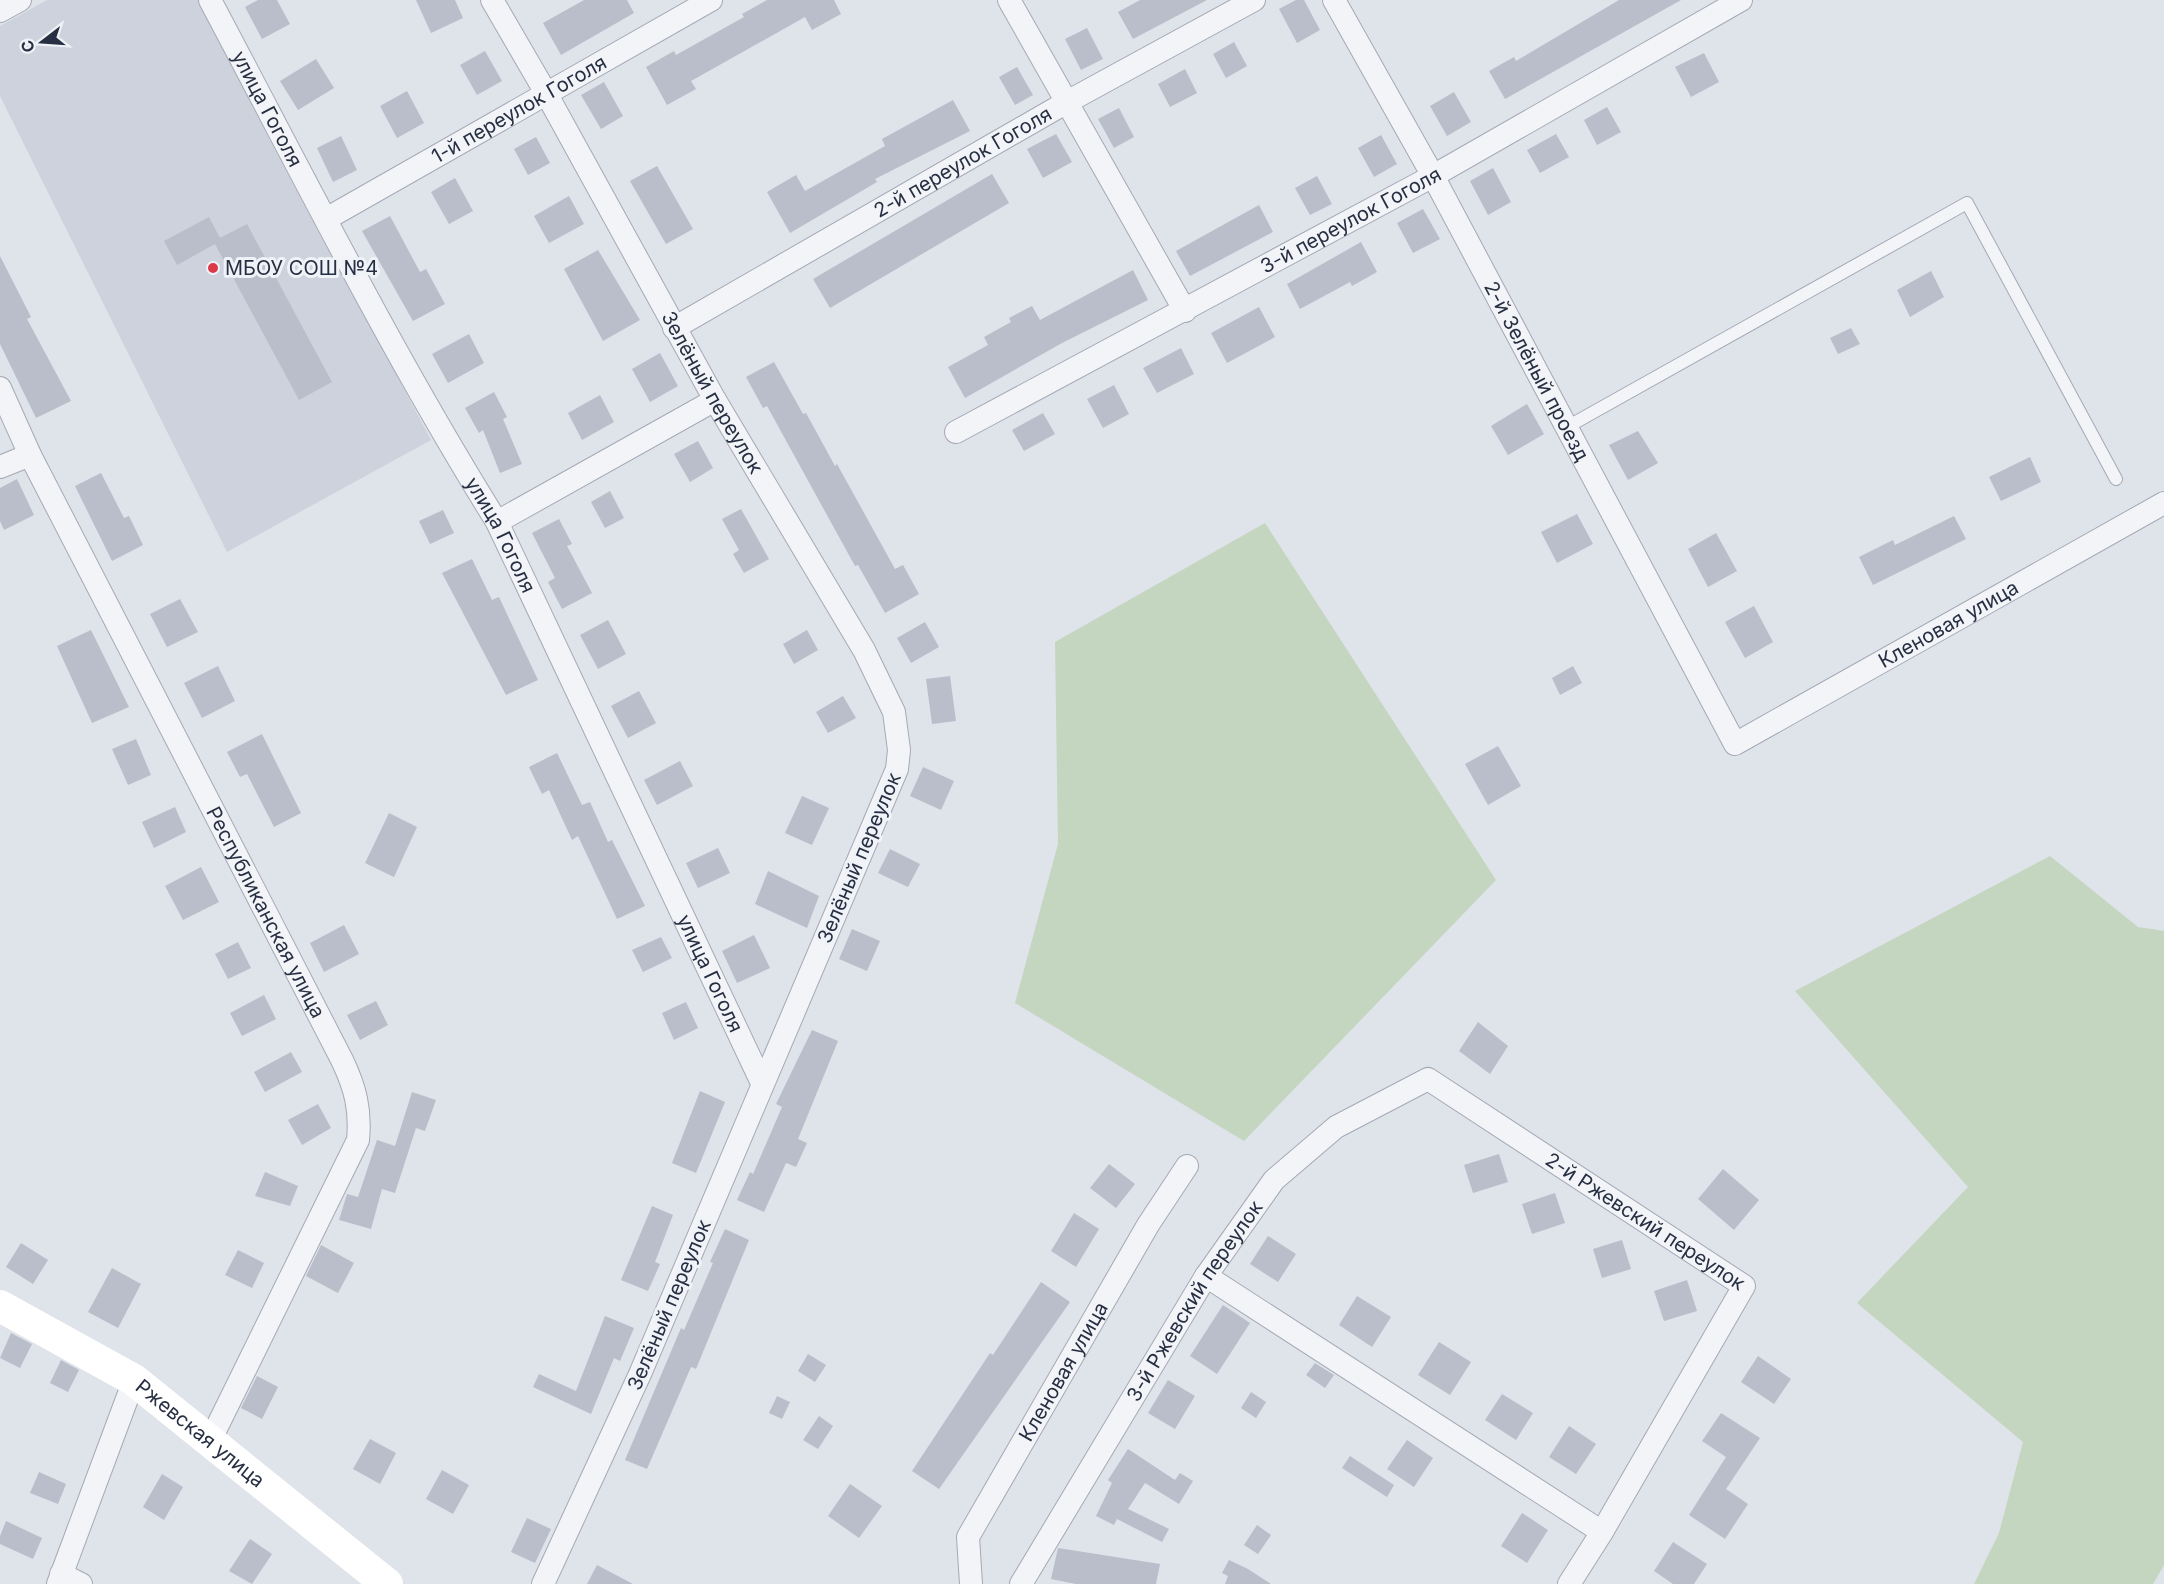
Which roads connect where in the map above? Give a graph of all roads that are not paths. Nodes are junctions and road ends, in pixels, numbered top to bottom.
1 (20, 0) edge
2 (210, 0) edge
3 (492, 0) edge
4 (711, 0) edge
5 (1009, 0) edge
6 (1254, 0) edge
7 (1334, 0) edge
8 (1741, 0) edge
9 (0, 11) edge
10 (546, 93) junction
11 (1067, 102) junction
12 (1433, 176) junction
13 (326, 219) junction
14 (1185, 311) junction
15 (674, 328) junction
16 (0, 388) edge
17 (715, 400) junction
18 (1567, 428) junction
19 (956, 432) dead end
20 (30, 455) junction
21 (0, 467) edge
22 (2116, 479) dead end
23 (2164, 504) edge
24 (496, 522) junction
25 (1735, 744) joint
26 (1428, 1079) joint
27 (762, 1083) junction
28 (1187, 1166) dead end
29 (1206, 1276) junction
30 (0, 1306) edge
31 (134, 1380) junction
32 (209, 1443) junction
33 (1602, 1532) junction
34 (66, 1581) edge
35 (387, 1584) edge
36 (543, 1584) edge
37 (971, 1584) edge
38 (1021, 1584) edge
39 (1569, 1584) edge

1 - 9 street
2 - 13 street, улица Гоголя
3 - 10 street, Зелёный переулок
4 - 10 street, 1-й переулок Гоголя
5 - 11 street
6 - 11 street, 2-й переулок Гоголя
7 - 12 street, 2-й Зелёный проезд
8 - 12 street, 3-й переулок Гоголя
10 - 13 street, 1-й переулок Гоголя
10 - 15 street, Зелёный переулок
11 - 14 street
11 - 15 street, 2-й переулок Гоголя
12 - 14 street, 3-й переулок Гоголя
12 - 18 street, 2-й Зелёный проезд
13 - 24 street, улица Гоголя
14 - 19 street, 3-й переулок Гоголя
15 - 17 street, Зелёный переулок
16 - 20 street, Республиканская улица
17 - 24 street
17 - 27 street, Зелёный переулок
18 - 22 lane
18 - 25 street, 2-й Зелёный проезд
20 - 21 street
20 - 32 street, Республиканская улица
23 - 25 street, Кленовая улица
24 - 27 street, улица Гоголя
26 - 29 street, 3-й Ржевский переулок
26 - 33 street, 2-й Ржевский переулок
27 - 36 street, Зелёный переулок
28 - 37 street, Кленовая улица
29 - 33 street
29 - 38 street, 3-й Ржевский переулок
30 - 31 main road, Ржевская улица
31 - 32 main road, Ржевская улица
31 - 34 street
32 - 35 main road, Ржевская улица
33 - 39 street, 2-й Ржевский переулок

